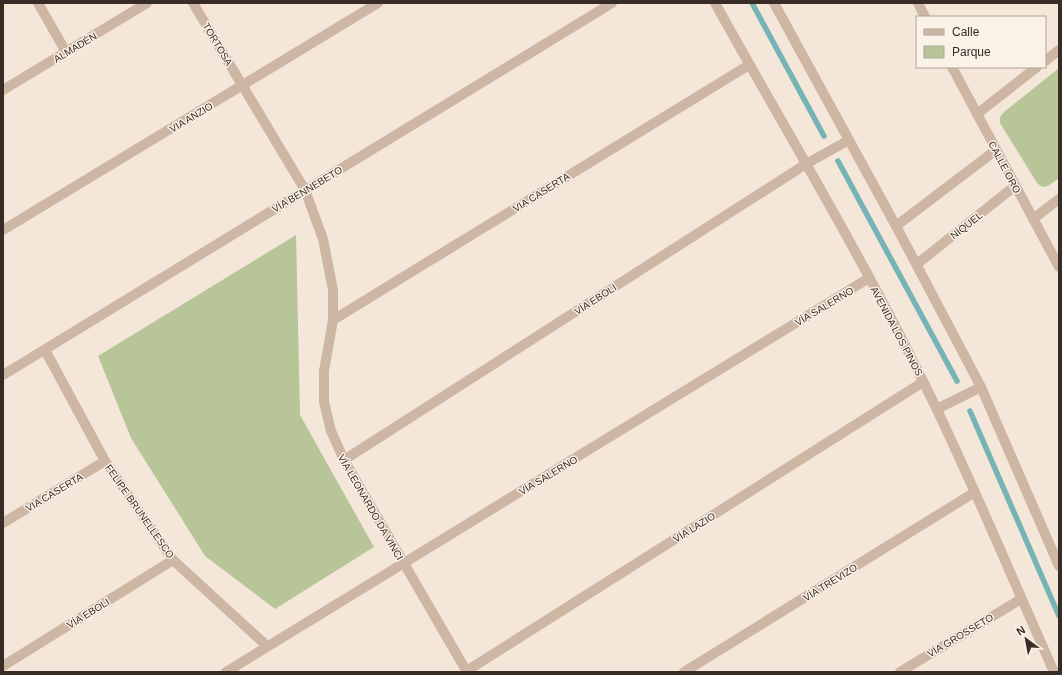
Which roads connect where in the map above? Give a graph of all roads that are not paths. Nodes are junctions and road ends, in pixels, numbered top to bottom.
1 (38, 3) edge
2 (147, 3) edge
3 (193, 3) edge
4 (378, 3) edge
5 (612, 3) edge
6 (715, 3) edge
7 (774, 3) edge
8 (921, 4) edge
9 (925, 16) edge
10 (1059, 50) edge
11 (66, 52) junction
12 (1046, 60) edge
13 (749, 64) junction
14 (953, 68) edge
15 (1036, 68) edge
16 (243, 86) junction
17 (3, 90) edge
18 (977, 114) junction
19 (849, 140) junction
20 (996, 150) junction
21 (806, 164) junction
22 (1015, 186) junction
23 (305, 190) junction
24 (1059, 199) edge
25 (1033, 219) junction
26 (896, 226) junction
27 (3, 230) edge
28 (916, 264) junction
29 (1059, 267) edge
30 (869, 278) junction
31 (333, 320) junction
32 (45, 350) junction
33 (3, 375) edge
34 (924, 382) junction
35 (981, 387) junction
36 (937, 410) junction
37 (344, 460) junction
38 (105, 461) junction
39 (975, 492) junction
40 (3, 523) edge
41 (173, 560) junction
42 (404, 563) junction
43 (1059, 566) edge
44 (1021, 599) junction
45 (267, 646) junction
46 (3, 666) edge
47 (226, 672) edge
48 (466, 672) edge
49 (684, 672) edge
50 (900, 672) edge
51 (1054, 672) edge

1 - 11 street
2 - 11 street, ALMADÉN
3 - 16 street, TORTOSA
4 - 16 street, VIA ANZIO
5 - 23 street, VÍA BENNEBETO
6 - 13 street, AVENIDA LOS PINOS
7 - 19 street
8 - 9 street
10 - 12 street
11 - 17 street, ALMADÉN
13 - 21 street, AVENIDA LOS PINOS
13 - 31 street, VIA CASERTA
14 - 18 street, CALLE ORO
15 - 18 street
16 - 23 street, VÍA LEONARDO DA VINCI
16 - 27 street, VIA ANZIO
18 - 20 street, CALLE ORO
19 - 21 street, VÍA EBOLI
19 - 26 street
20 - 22 street, CALLE ORO
20 - 26 street
21 - 30 street, AVENIDA LOS PINOS
21 - 37 street, VÍA EBOLI
22 - 25 street, CALLE ORO
22 - 28 street, NÍQUEL
23 - 31 street, VÍA LEONARDO DA VINCI
23 - 32 street, VÍA BENNEBETO
24 - 25 street
25 - 29 street, CALLE ORO
26 - 28 street
28 - 35 street
30 - 34 street, AVENIDA LOS PINOS
30 - 42 street, VÍA SALERNO
31 - 37 street, VÍA LEONARDO DA VINCI
32 - 33 street, VÍA BENNEBETO
32 - 38 street, FELIPE BRUNELLESCO
34 - 36 street, AVENIDA LOS PINOS
34 - 48 street, VÍA LAZIO
35 - 36 street
35 - 43 street
36 - 39 street, AVENIDA LOS PINOS
37 - 42 street, VÍA LEONARDO DA VINCI
38 - 40 street, VIA CASERTA
38 - 41 street, FELIPE BRUNELLESCO
39 - 44 street, AVENIDA LOS PINOS
39 - 49 street, VÍA TREVIZO
41 - 45 street, FELIPE BRUNELLESCO
41 - 46 street, VÍA EBOLI
42 - 45 street, VÍA SALERNO
42 - 48 street, VÍA LEONARDO DA VINCI
44 - 50 street, VÍA GROSSETO
44 - 51 street, AVENIDA LOS PINOS
45 - 47 street, VÍA SALERNO

